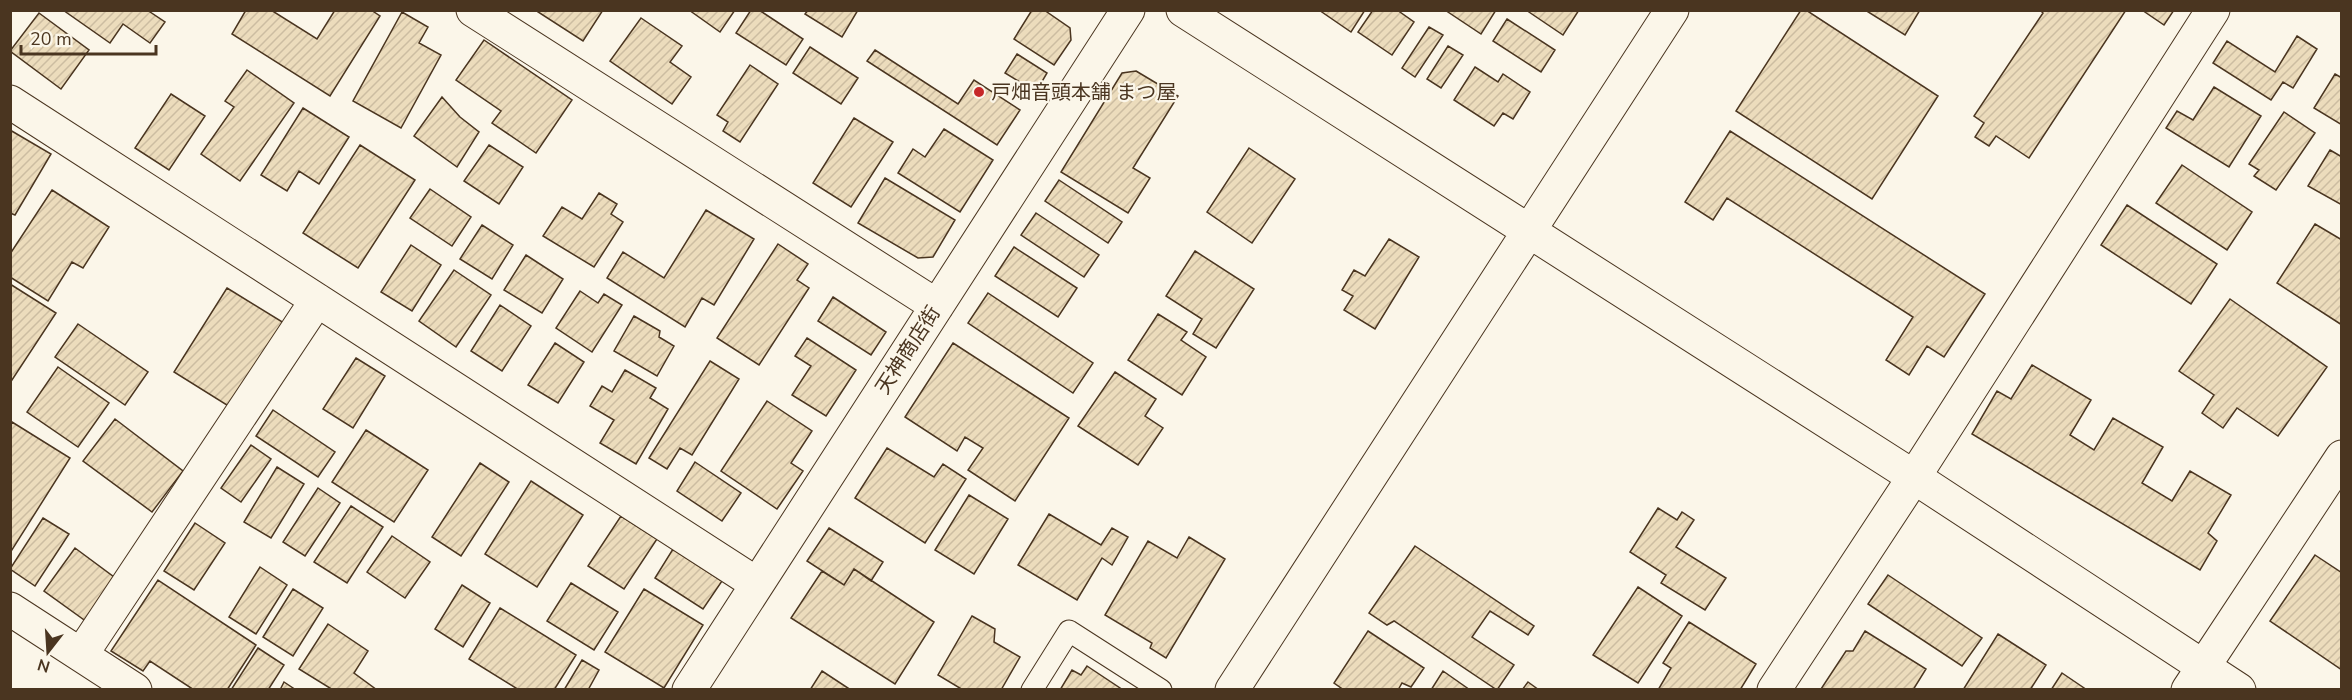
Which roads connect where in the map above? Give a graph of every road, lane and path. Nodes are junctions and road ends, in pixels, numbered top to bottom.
1 (473, 10) edge
2 (1128, 10) edge
3 (1183, 10) edge
4 (1672, 10) edge
5 (2213, 10) edge
6 (10, 102) edge
7 (1528, 232) junction
8 (317, 300) junction
9 (937, 306) junction
10 (2342, 457) edge
11 (1914, 477) junction
12 (757, 584) junction
13 (10, 609) edge
14 (81, 655) junction
15 (2196, 678) edge
16 (135, 690) edge
17 (689, 690) edge
18 (1032, 690) edge
19 (1161, 690) edge
20 (1232, 690) edge
21 (1774, 690) edge
22 (2238, 690) edge

1 - 9 street
2 - 9 street, 天神商店街
3 - 7 street
4 - 7 street
5 - 11 street
6 - 8 street
7 - 11 street
7 - 20 street
8 - 12 street
8 - 14 street
9 - 12 street, 天神商店街
10 - 15 street
11 - 15 street
11 - 21 street
12 - 17 street, 天神商店街
13 - 14 street
14 - 16 street
15 - 22 street
18 - 19 lane

